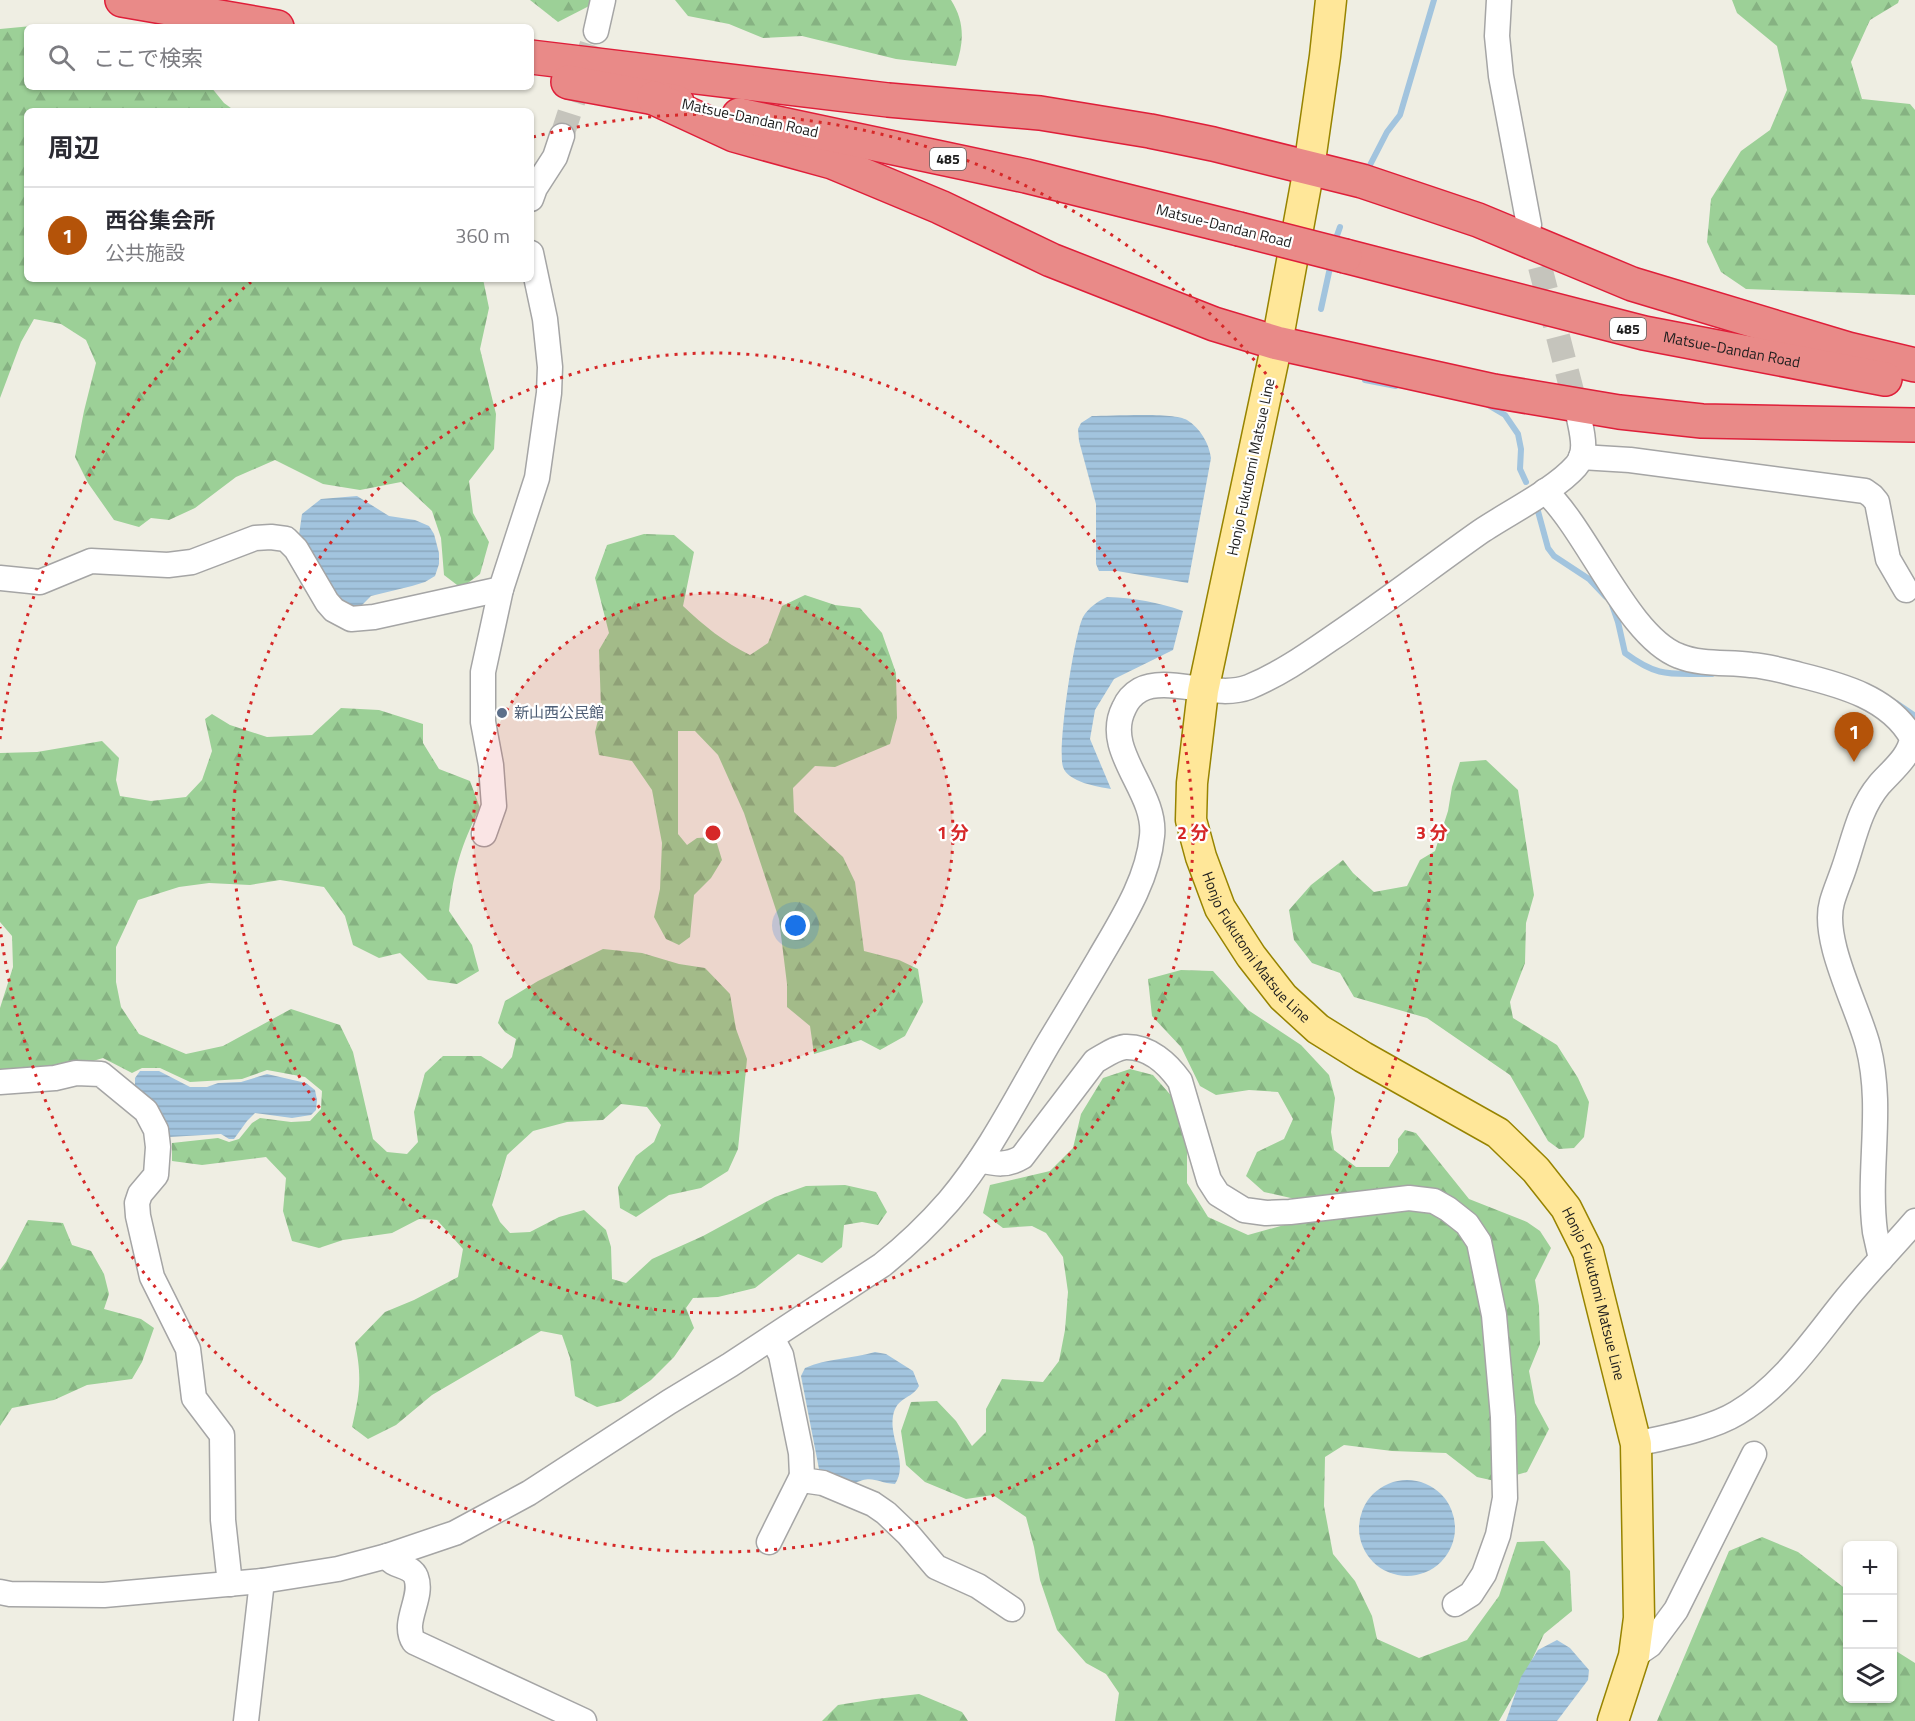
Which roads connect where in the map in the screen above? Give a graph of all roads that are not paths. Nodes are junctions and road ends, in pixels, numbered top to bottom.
1 (122, 0) edge
2 (603, 0) edge
3 (1331, 0) edge
4 (1499, 0) edge
5 (244, 21) junction
6 (260, 24) edge
7 (268, 24) edge
8 (596, 31) tunnel mouth
9 (534, 57) edge
10 (534, 76) edge
11 (654, 98) junction
12 (562, 136) tunnel mouth
13 (1309, 168) junction
14 (534, 191) edge
15 (1529, 225) tunnel mouth
16 (534, 267) edge
17 (1277, 343) junction
18 (1915, 365) edge
19 (1915, 385) edge
20 (1579, 418) tunnel mouth
21 (1915, 425) edge
22 (1581, 457) junction
23 (1545, 492) junction
24 (0, 578) edge
25 (501, 589) junction
26 (1906, 590) dead end
27 (1203, 691) junction
28 (1914, 737) edge
29 (484, 834) dead end
30 (0, 1082) edge
31 (980, 1160) junction
32 (1915, 1221) edge
33 (1881, 1259) junction
34 (772, 1338) junction
35 (1636, 1444) junction
36 (1754, 1454) dead end
37 (802, 1476) junction
38 (769, 1542) dead end
39 (387, 1556) junction
40 (262, 1581) junction
41 (230, 1584) junction
42 (0, 1592) edge
43 (1455, 1604) dead end
44 (1012, 1609) dead end
45 (1634, 1656) junction
46 (246, 1721) edge
47 (584, 1721) edge
48 (1613, 1721) edge

1 - 5 highway
2 - 8 street
3 - 13 main road, Honjo Fukutomi Matsue Line
4 - 15 street
5 - 6 highway
5 - 7 highway
9 - 13 highway
10 - 11 highway, Matsue-Dandan Road / 485
11 - 17 highway
11 - 19 highway, Matsue-Dandan Road / 485, bridge
12 - 14 street
13 - 17 main road, Honjo Fukutomi Matsue Line
13 - 18 highway
16 - 25 street
17 - 21 highway
17 - 27 main road, Honjo Fukutomi Matsue Line
20 - 22 street
22 - 23 street
22 - 26 street
23 - 27 street
23 - 28 street
24 - 25 street
25 - 29 street
27 - 31 street
27 - 35 main road, Honjo Fukutomi Matsue Line
28 - 33 street
30 - 41 street
31 - 34 street
31 - 43 street
32 - 33 street
33 - 35 street
34 - 37 street
34 - 39 street
35 - 45 main road, Honjo Fukutomi Matsue Line
36 - 45 street
37 - 38 street
37 - 44 street
39 - 40 street
39 - 47 street
40 - 41 street
40 - 46 street
41 - 42 street
45 - 48 main road, Honjo Fukutomi Matsue Line

